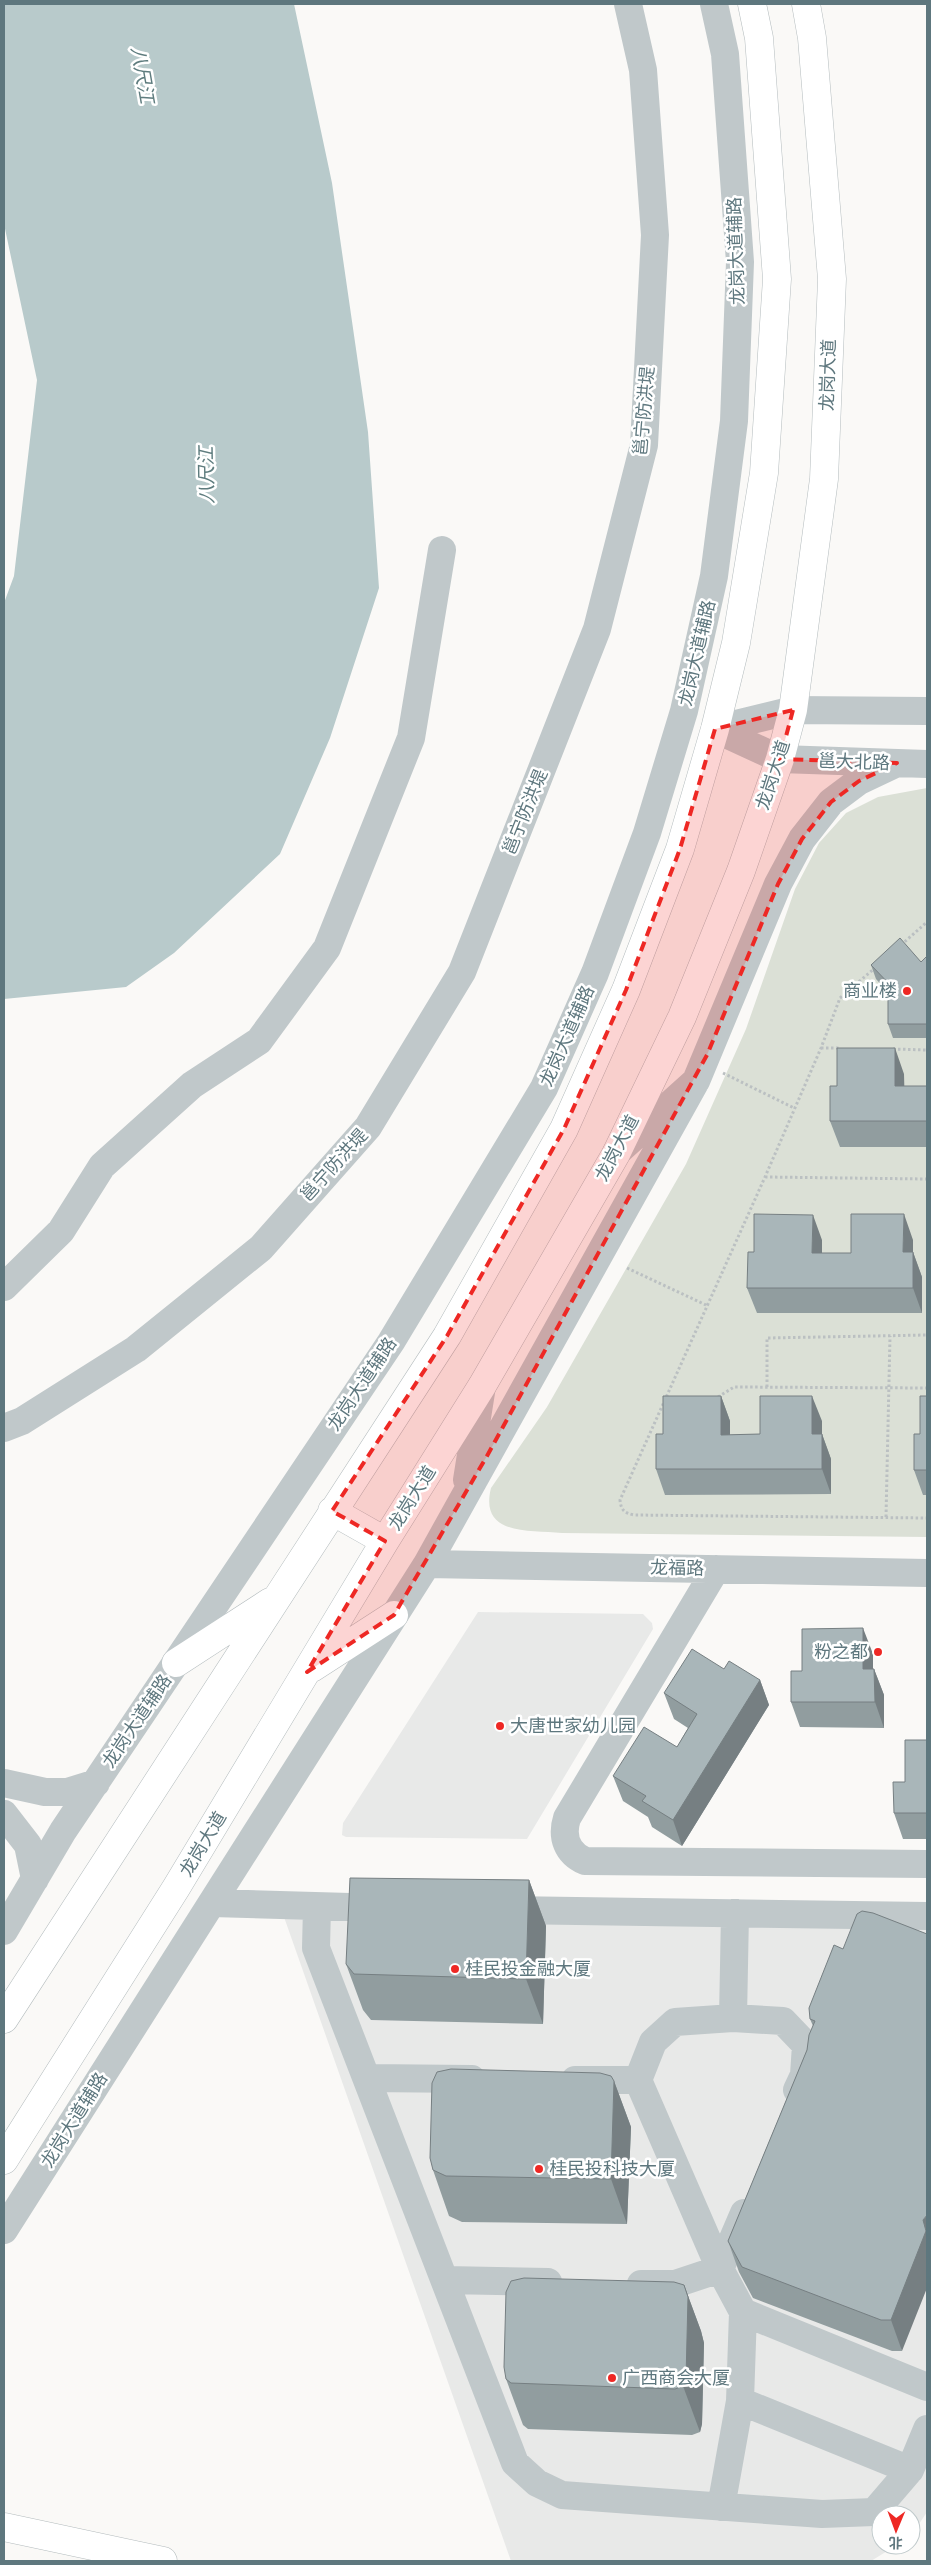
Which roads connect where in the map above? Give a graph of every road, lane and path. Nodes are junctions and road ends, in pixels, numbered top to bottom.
1 (628, 4) edge
2 (714, 4) edge
3 (752, 4) edge
4 (806, 4) edge
5 (442, 550) dead end
6 (793, 710) junction
7 (927, 711) edge
8 (715, 729) junction
9 (780, 759) junction
10 (897, 764) junction
11 (927, 764) edge
12 (927, 922) edge
13 (898, 948) edge
14 (884, 960) edge
15 (821, 1048) junction
16 (840, 1048) edge
17 (889, 1049) edge
18 (927, 1050) edge
19 (700, 1072) junction
20 (794, 1108) junction
21 (616, 1154) junction
22 (765, 1177) junction
23 (927, 1179) edge
24 (627, 1268) dead end
25 (4, 1287) edge
26 (706, 1305) junction
27 (927, 1335) edge
28 (890, 1336) junction
29 (482, 1386) junction
30 (767, 1387) junction
31 (889, 1388) junction
32 (927, 1388) edge
33 (715, 1399) edge
34 (4, 1428) edge
35 (464, 1499) junction
36 (332, 1511) junction
37 (886, 1517) junction
38 (927, 1518) edge
39 (385, 1541) junction
40 (427, 1564) junction
41 (716, 1569) junction
42 (927, 1573) edge
43 (278, 1597) junction
44 (394, 1615) junction
45 (176, 1663) junction
46 (307, 1672) junction
47 (4, 1783) edge
48 (96, 1783) junction
49 (4, 1814) edge
50 (927, 1864) edge
51 (35, 1880) junction
52 (212, 1903) junction
53 (316, 1907) junction
54 (413, 1908) edge
55 (481, 1909) edge
56 (735, 1913) junction
57 (927, 1916) edge
58 (4, 1931) edge
59 (733, 2018) junction
60 (4, 2019) edge
61 (367, 2078) junction
62 (493, 2079) edge
63 (551, 2080) edge
64 (638, 2080) junction
65 (789, 2110) edge
66 (4, 2160) edge
67 (754, 2189) edge
68 (4, 2230) edge
69 (720, 2269) junction
70 (445, 2280) junction
71 (570, 2282) edge
72 (618, 2283) edge
73 (743, 2312) junction
74 (927, 2387) edge
75 (740, 2401) junction
76 (927, 2429) edge
77 (910, 2470) junction
78 (721, 2506) junction
79 (4, 2527) edge
80 (163, 2561) edge

1 - 34 street, 邕宁防洪堤
2 - 45 street, 龙岗大道辅路
3 - 8 main road
4 - 6 main road, 龙岗大道
5 - 25 street
6 - 7 street
6 - 8 street
6 - 9 main road, 龙岗大道
8 - 9 street
8 - 36 main road
9 - 10 street, 邕大北路
9 - 21 main road, 龙岗大道
10 - 11 street, 邕大北路
10 - 19 street, 龙岗大道辅路
12 - 13 path
14 - 15 path
15 - 16 path
15 - 20 path
17 - 18 path
19 - 20 path
19 - 21 street, 龙岗大道辅路
19 - 35 street, 龙岗大道辅路
20 - 22 path
21 - 29 main road, 龙岗大道
22 - 23 path
22 - 26 path
24 - 26 path
26 - 37 path
27 - 28 path
28 - 30 path
28 - 31 path
29 - 35 street
29 - 39 main road, 龙岗大道
30 - 31 path
30 - 33 path
31 - 32 path
31 - 37 path
35 - 40 street, 龙岗大道辅路
36 - 39 main road
36 - 43 main road
37 - 38 path
39 - 46 main road, 龙岗大道
40 - 41 street, 龙福路
40 - 44 street, 龙岗大道辅路
41 - 42 street, 龙福路
41 - 50 street
43 - 45 main road
43 - 60 main road
44 - 46 main road
44 - 52 street, 龙岗大道辅路
45 - 48 street, 龙岗大道辅路
46 - 66 main road, 龙岗大道
47 - 48 street
48 - 51 street, 龙岗大道辅路
49 - 51 street
51 - 58 street, 龙岗大道辅路
52 - 53 street
52 - 68 street, 龙岗大道辅路
53 - 54 street
53 - 61 street
55 - 56 street
56 - 57 street
56 - 59 street
59 - 64 street
59 - 65 street
61 - 62 street
61 - 70 street
63 - 64 street
64 - 69 street
67 - 69 street
69 - 72 street
69 - 73 street
70 - 71 street
70 - 78 street
73 - 74 street
73 - 75 street
75 - 77 street
75 - 78 street
76 - 77 street
77 - 78 street
79 - 80 main road

